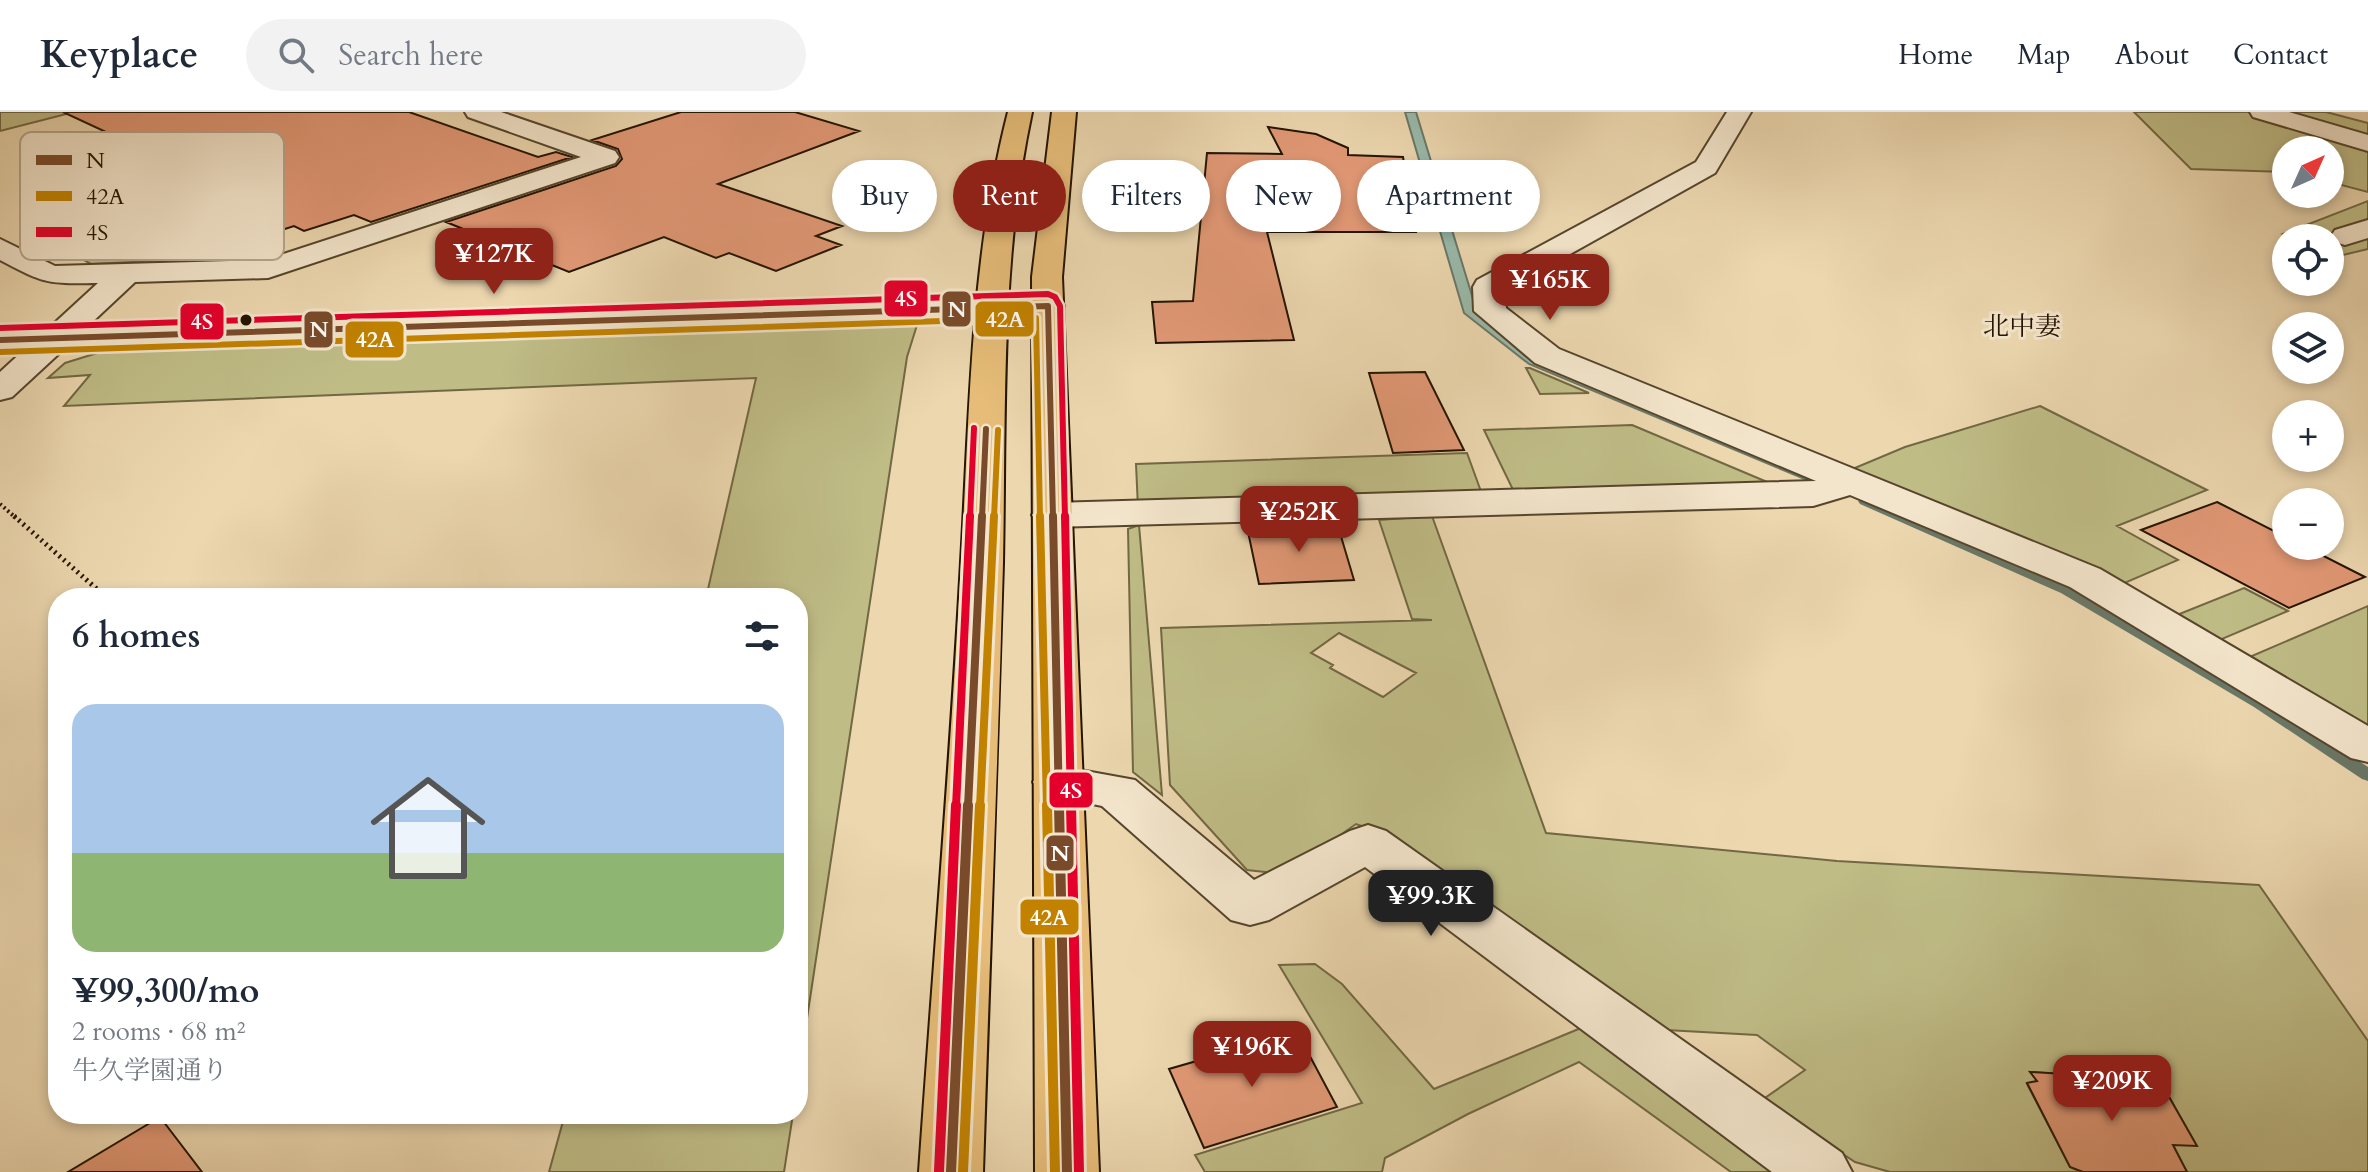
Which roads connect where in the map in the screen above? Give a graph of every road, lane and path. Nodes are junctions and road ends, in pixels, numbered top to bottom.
1 (477, 112) edge
2 (1020, 112) edge
3 (1064, 112) edge
4 (1739, 112) edge
5 (2262, 112) edge
6 (2368, 143) edge
7 (0, 248) edge
8 (20, 259) edge
9 (22, 260) edge
10 (126, 274) junction
11 (1048, 306) junction
12 (990, 308) junction
13 (55, 338) junction
14 (0, 340) edge
15 (0, 390) edge
16 (1854, 481) junction
17 (0, 504) edge
18 (1052, 515) junction
19 (96, 588) edge
20 (2368, 747) edge
21 (1058, 782) junction
22 (951, 1172) edge
23 (1067, 1172) edge
24 (1820, 1172) edge

1 - 10 street
2 - 12 highway
3 - 11 highway
4 - 16 street
5 - 6 street
7 - 8 street
9 - 10 street
10 - 13 street
11 - 12 street
11 - 18 highway
12 - 13 street
12 - 22 highway
13 - 14 street
13 - 15 street
16 - 18 street
16 - 20 street
17 - 19 path
18 - 21 highway
21 - 23 highway
21 - 24 street

